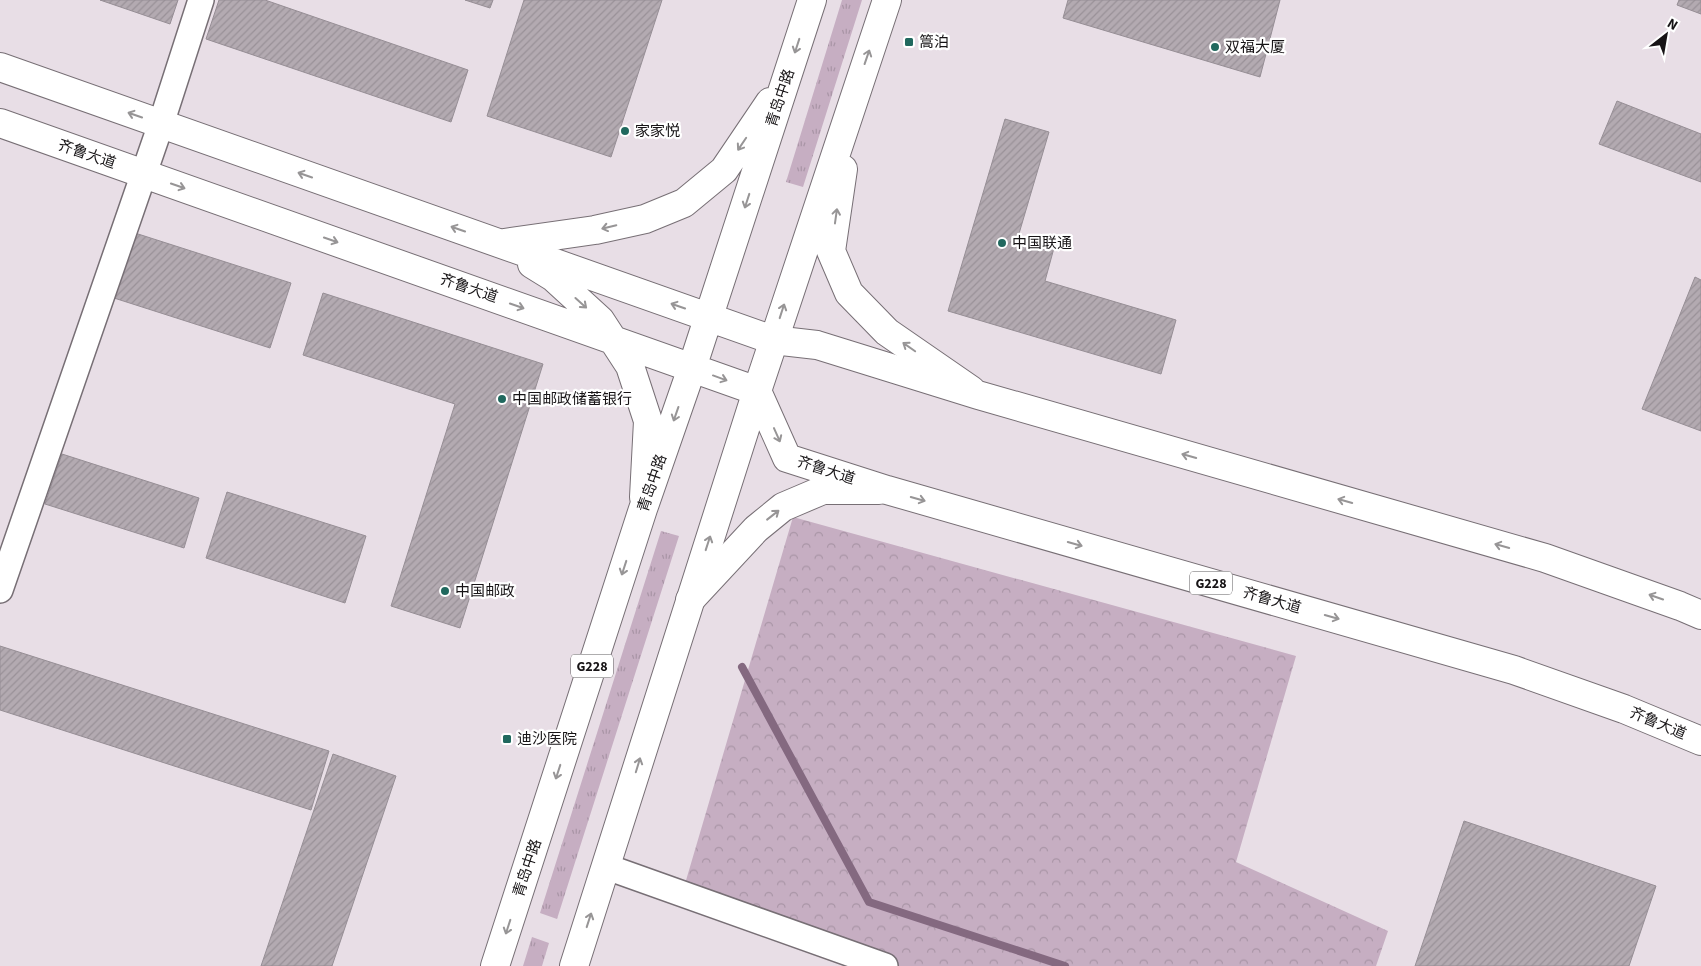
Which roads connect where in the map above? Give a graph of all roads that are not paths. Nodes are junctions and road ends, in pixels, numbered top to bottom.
1 (201, 0) edge
2 (812, 0) edge
3 (887, 0) edge
4 (0, 67) edge
5 (788, 74) junction
6 (854, 97) junction
7 (0, 123) edge
8 (161, 124) junction
9 (144, 174) junction
10 (500, 243) junction
11 (709, 317) junction
12 (614, 340) junction
13 (773, 340) junction
14 (692, 368) junction
15 (757, 391) junction
16 (978, 395) junction
17 (888, 490) junction
18 (643, 509) junction
19 (0, 590) edge
20 (690, 600) junction
21 (1701, 615) edge
22 (1701, 741) edge
23 (606, 867) junction
24 (495, 966) edge
25 (574, 966) edge
26 (885, 966) edge

1 - 8 street
2 -> 5 main road, 青岛中路
6 -> 3 main road
8 -> 4 main road
5 -> 10 main road
5 -> 11 main road, 青岛中路
13 -> 6 main road
16 -> 6 main road
7 - 9 main road, 齐鲁大道
8 - 9 street
10 -> 8 main road
9 -> 12 main road, 齐鲁大道
9 - 19 street
11 -> 10 main road
10 -> 12 main road
11 - 13 main road
11 - 14 main road, 青岛中路
12 - 14 main road, 齐鲁大道
12 - 18 main road
13 - 15 main road
13 - 16 main road
14 -> 15 main road, 齐鲁大道
14 -> 18 main road, 青岛中路 / G228
15 -> 17 main road, 齐鲁大道 / G228
20 -> 15 main road
21 -> 16 main road
20 -> 17 main road
17 -> 22 main road, 齐鲁大道 / G228
18 -> 24 main road, 青岛中路 / G228
23 -> 20 main road
25 -> 23 main road
23 - 26 street

